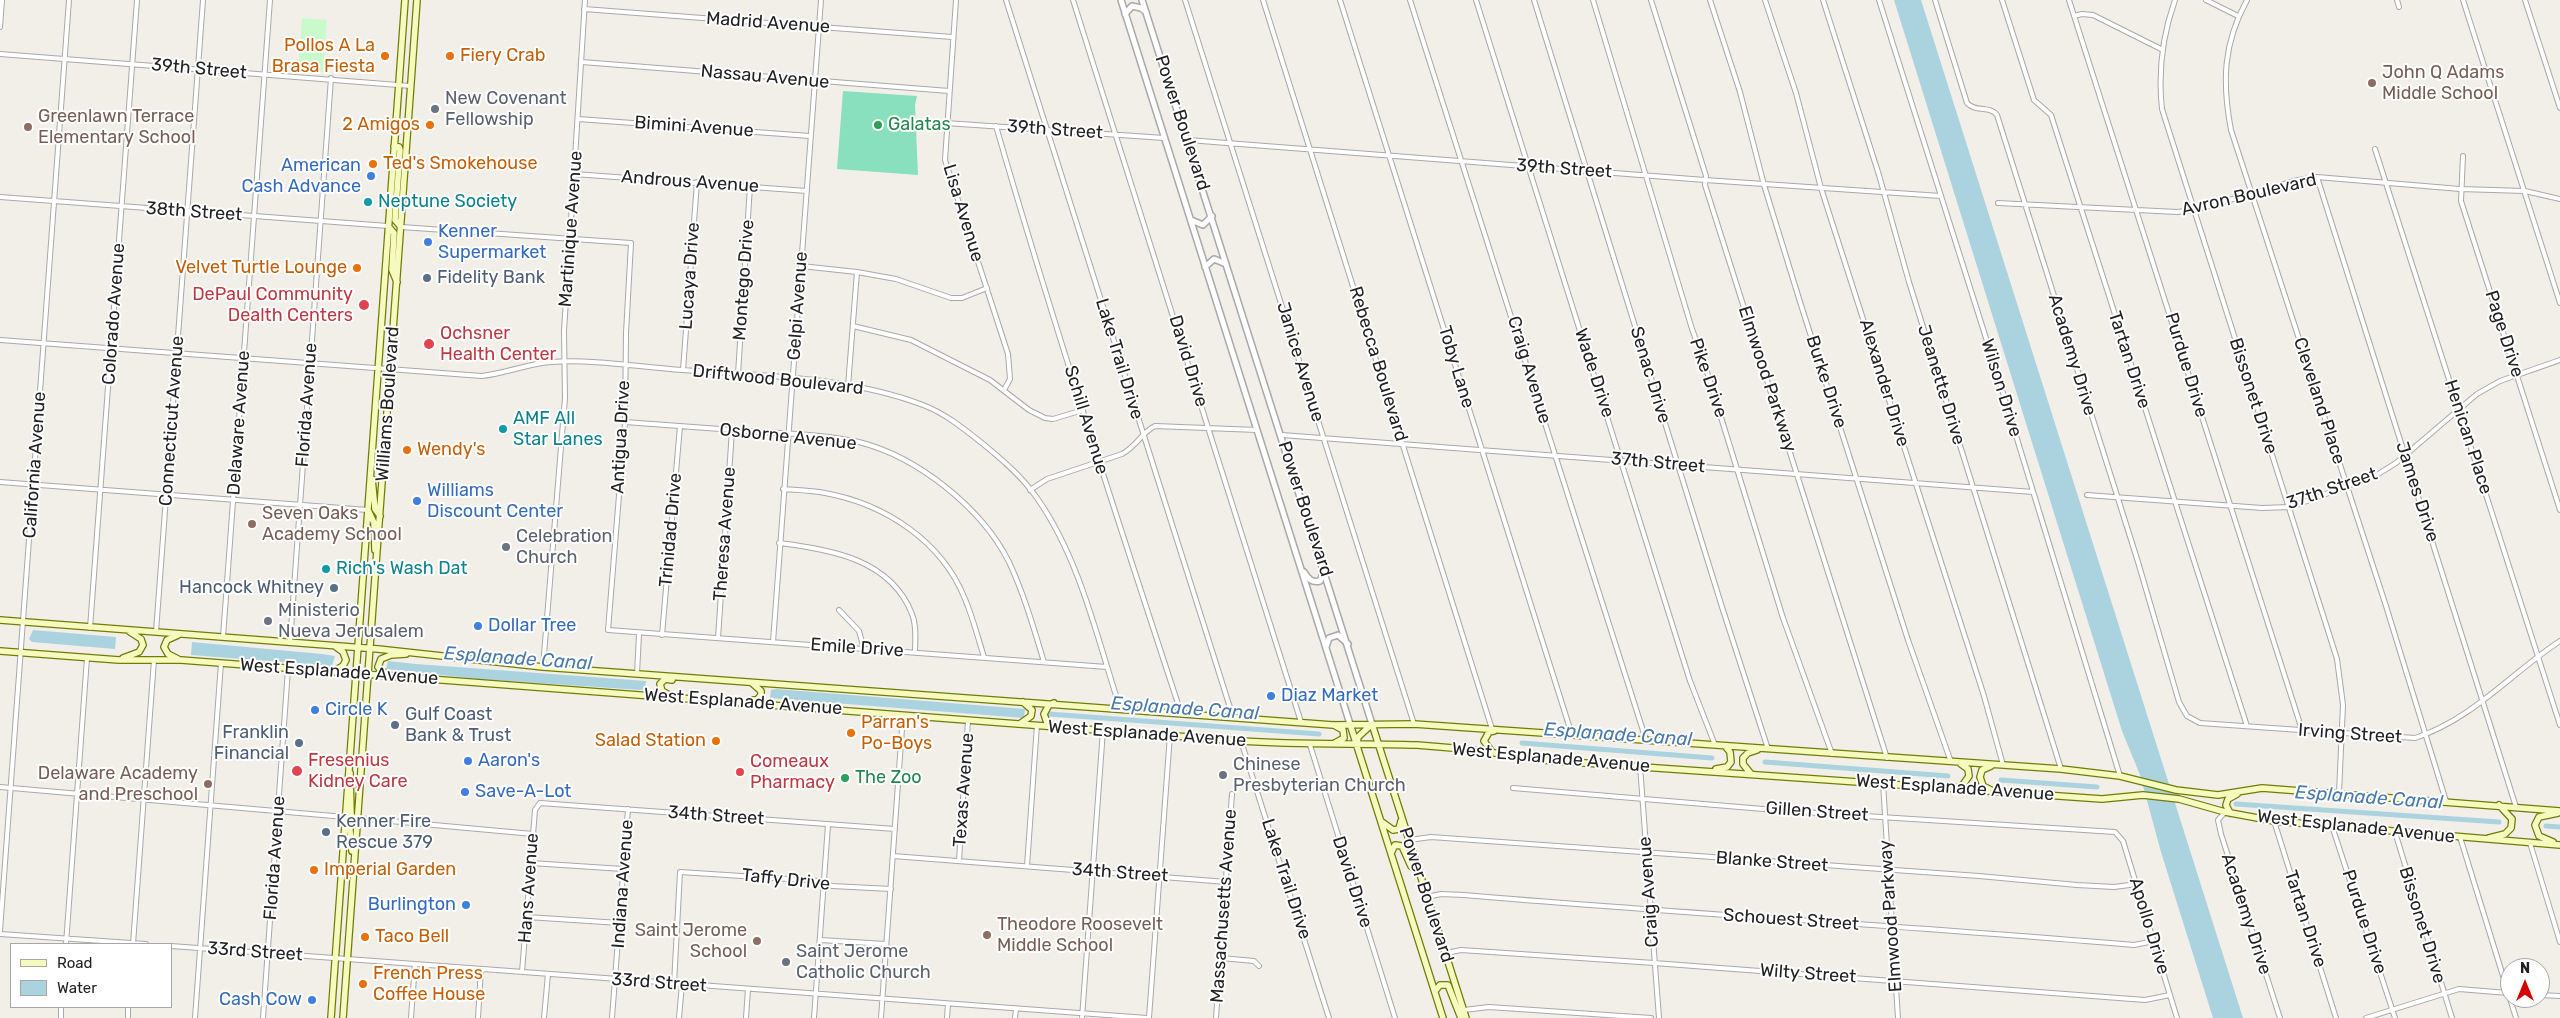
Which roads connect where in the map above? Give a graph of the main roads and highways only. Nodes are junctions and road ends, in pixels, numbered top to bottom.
1 (404, 0) edge
2 (417, 0) edge
3 (394, 146) junction
4 (388, 226) junction
5 (401, 227) junction
6 (397, 282) junction
7 (371, 470) junction
8 (368, 510) junction
9 (380, 516) junction
10 (376, 560) junction
11 (0, 620) edge
12 (126, 630) junction
13 (180, 634) junction
14 (335, 646) junction
15 (358, 647) junction
16 (371, 648) junction
17 (0, 651) edge
18 (420, 654) junction
19 (108, 660) junction
20 (181, 660) junction
21 (332, 672) junction
22 (355, 674) junction
23 (368, 675) junction
24 (388, 676) junction
25 (713, 679) junction
26 (751, 682) junction
27 (674, 697) junction
28 (732, 701) junction
29 (1020, 701) junction
30 (1054, 703) junction
31 (1019, 724) junction
32 (1350, 724) junction
33 (1372, 724) junction
34 (1333, 725) junction
35 (1055, 727) junction
36 (1504, 729) junction
37 (1328, 745) junction
38 (1357, 745) junction
39 (1379, 745) junction
40 (1724, 746) junction
41 (1765, 749) junction
42 (1492, 752) junction
43 (1959, 762) junction
44 (348, 764) junction
45 (1993, 765) junction
46 (1709, 771) junction
47 (1751, 774) junction
48 (1954, 789) junction
49 (2243, 791) junction
50 (1995, 792) junction
51 (2500, 806) junction
52 (2560, 812) edge
53 (2228, 813) junction
54 (345, 817) junction
55 (1401, 817) junction
56 (357, 818) junction
57 (1381, 820) junction
58 (2484, 839) junction
59 (2560, 845) edge
60 (1391, 853) junction
61 (354, 863) junction
62 (1418, 872) junction
63 (1435, 991) junction
64 (331, 1018) edge
65 (343, 1018) edge
66 (1443, 1018) edge
67 (1461, 1018) edge
68 (1466, 1018) edge

1 - 3 main road, Williams Boulevard
2 - 5 main road, Williams Boulevard
3 - 4 main road, Williams Boulevard
3 - 5 main road
4 - 6 main road
4 - 7 main road, Williams Boulevard
5 - 6 main road, Williams Boulevard
6 - 9 main road, Williams Boulevard
7 - 8 main road, Williams Boulevard
7 - 9 main road
8 - 10 main road
8 - 15 main road, Williams Boulevard
9 - 10 main road, Williams Boulevard
10 - 16 main road, Williams Boulevard
11 - 12 main road, West Esplanade Avenue
12 - 13 main road, West Esplanade Avenue
12 - 19 main road
13 - 14 main road, West Esplanade Avenue
13 - 20 main road
14 - 15 main road, West Esplanade Avenue
14 - 21 main road
15 - 16 main road, West Esplanade Avenue
15 - 22 main road, Williams Boulevard
16 - 18 main road, West Esplanade Avenue
16 - 23 main road, Williams Boulevard
17 - 19 main road, West Esplanade Avenue
18 - 24 main road
18 - 25 main road, West Esplanade Avenue
19 - 20 main road, West Esplanade Avenue
20 - 21 main road, West Esplanade Avenue
21 - 22 main road, West Esplanade Avenue
22 - 23 main road, West Esplanade Avenue
22 - 44 main road, Williams Boulevard
23 - 24 main road, West Esplanade Avenue
23 - 56 main road, Williams Boulevard
24 - 27 main road, West Esplanade Avenue
25 - 26 main road, West Esplanade Avenue
25 - 27 main road
26 - 28 main road
26 - 29 main road, West Esplanade Avenue
27 - 28 main road, West Esplanade Avenue
28 - 31 main road, West Esplanade Avenue
29 - 30 main road, West Esplanade Avenue
29 - 31 main road
30 - 34 main road, West Esplanade Avenue
30 - 35 main road
31 - 35 main road, West Esplanade Avenue
32 - 33 main road, West Esplanade Avenue
32 - 34 main road, West Esplanade Avenue
32 - 38 main road, Power Boulevard
33 - 36 main road, West Esplanade Avenue
33 - 38 main road
33 - 39 main road, Power Boulevard
34 - 37 main road
35 - 37 main road, West Esplanade Avenue
36 - 40 main road, West Esplanade Avenue
36 - 42 main road
37 - 38 main road, West Esplanade Avenue
38 - 39 main road, West Esplanade Avenue
38 - 57 main road, Power Boulevard
39 - 42 main road, West Esplanade Avenue
39 - 55 main road, Power Boulevard
40 - 41 main road, West Esplanade Avenue
40 - 46 main road
41 - 43 main road, West Esplanade Avenue
41 - 47 main road
42 - 46 main road, West Esplanade Avenue
43 - 45 main road, West Esplanade Avenue
43 - 48 main road
44 - 54 main road, Williams Boulevard
44 - 56 main road
45 - 49 main road, West Esplanade Avenue
45 - 50 main road
46 - 47 main road, West Esplanade Avenue
47 - 48 main road, West Esplanade Avenue
48 - 50 main road, West Esplanade Avenue
49 - 51 main road, West Esplanade Avenue
49 - 53 main road
50 - 53 main road, West Esplanade Avenue
51 - 52 main road, West Esplanade Avenue
51 - 58 main road
52 - 59 main road
53 - 58 main road, West Esplanade Avenue
54 - 61 main road
54 - 64 main road, Williams Boulevard
55 - 57 main road
55 - 62 main road, Power Boulevard
56 - 61 main road, Williams Boulevard
57 - 60 main road, Power Boulevard
58 - 59 main road, West Esplanade Avenue
60 - 62 main road
60 - 63 main road, Power Boulevard
61 - 65 main road, Williams Boulevard
62 - 68 main road, Power Boulevard
63 - 66 main road, Power Boulevard
63 - 67 main road

